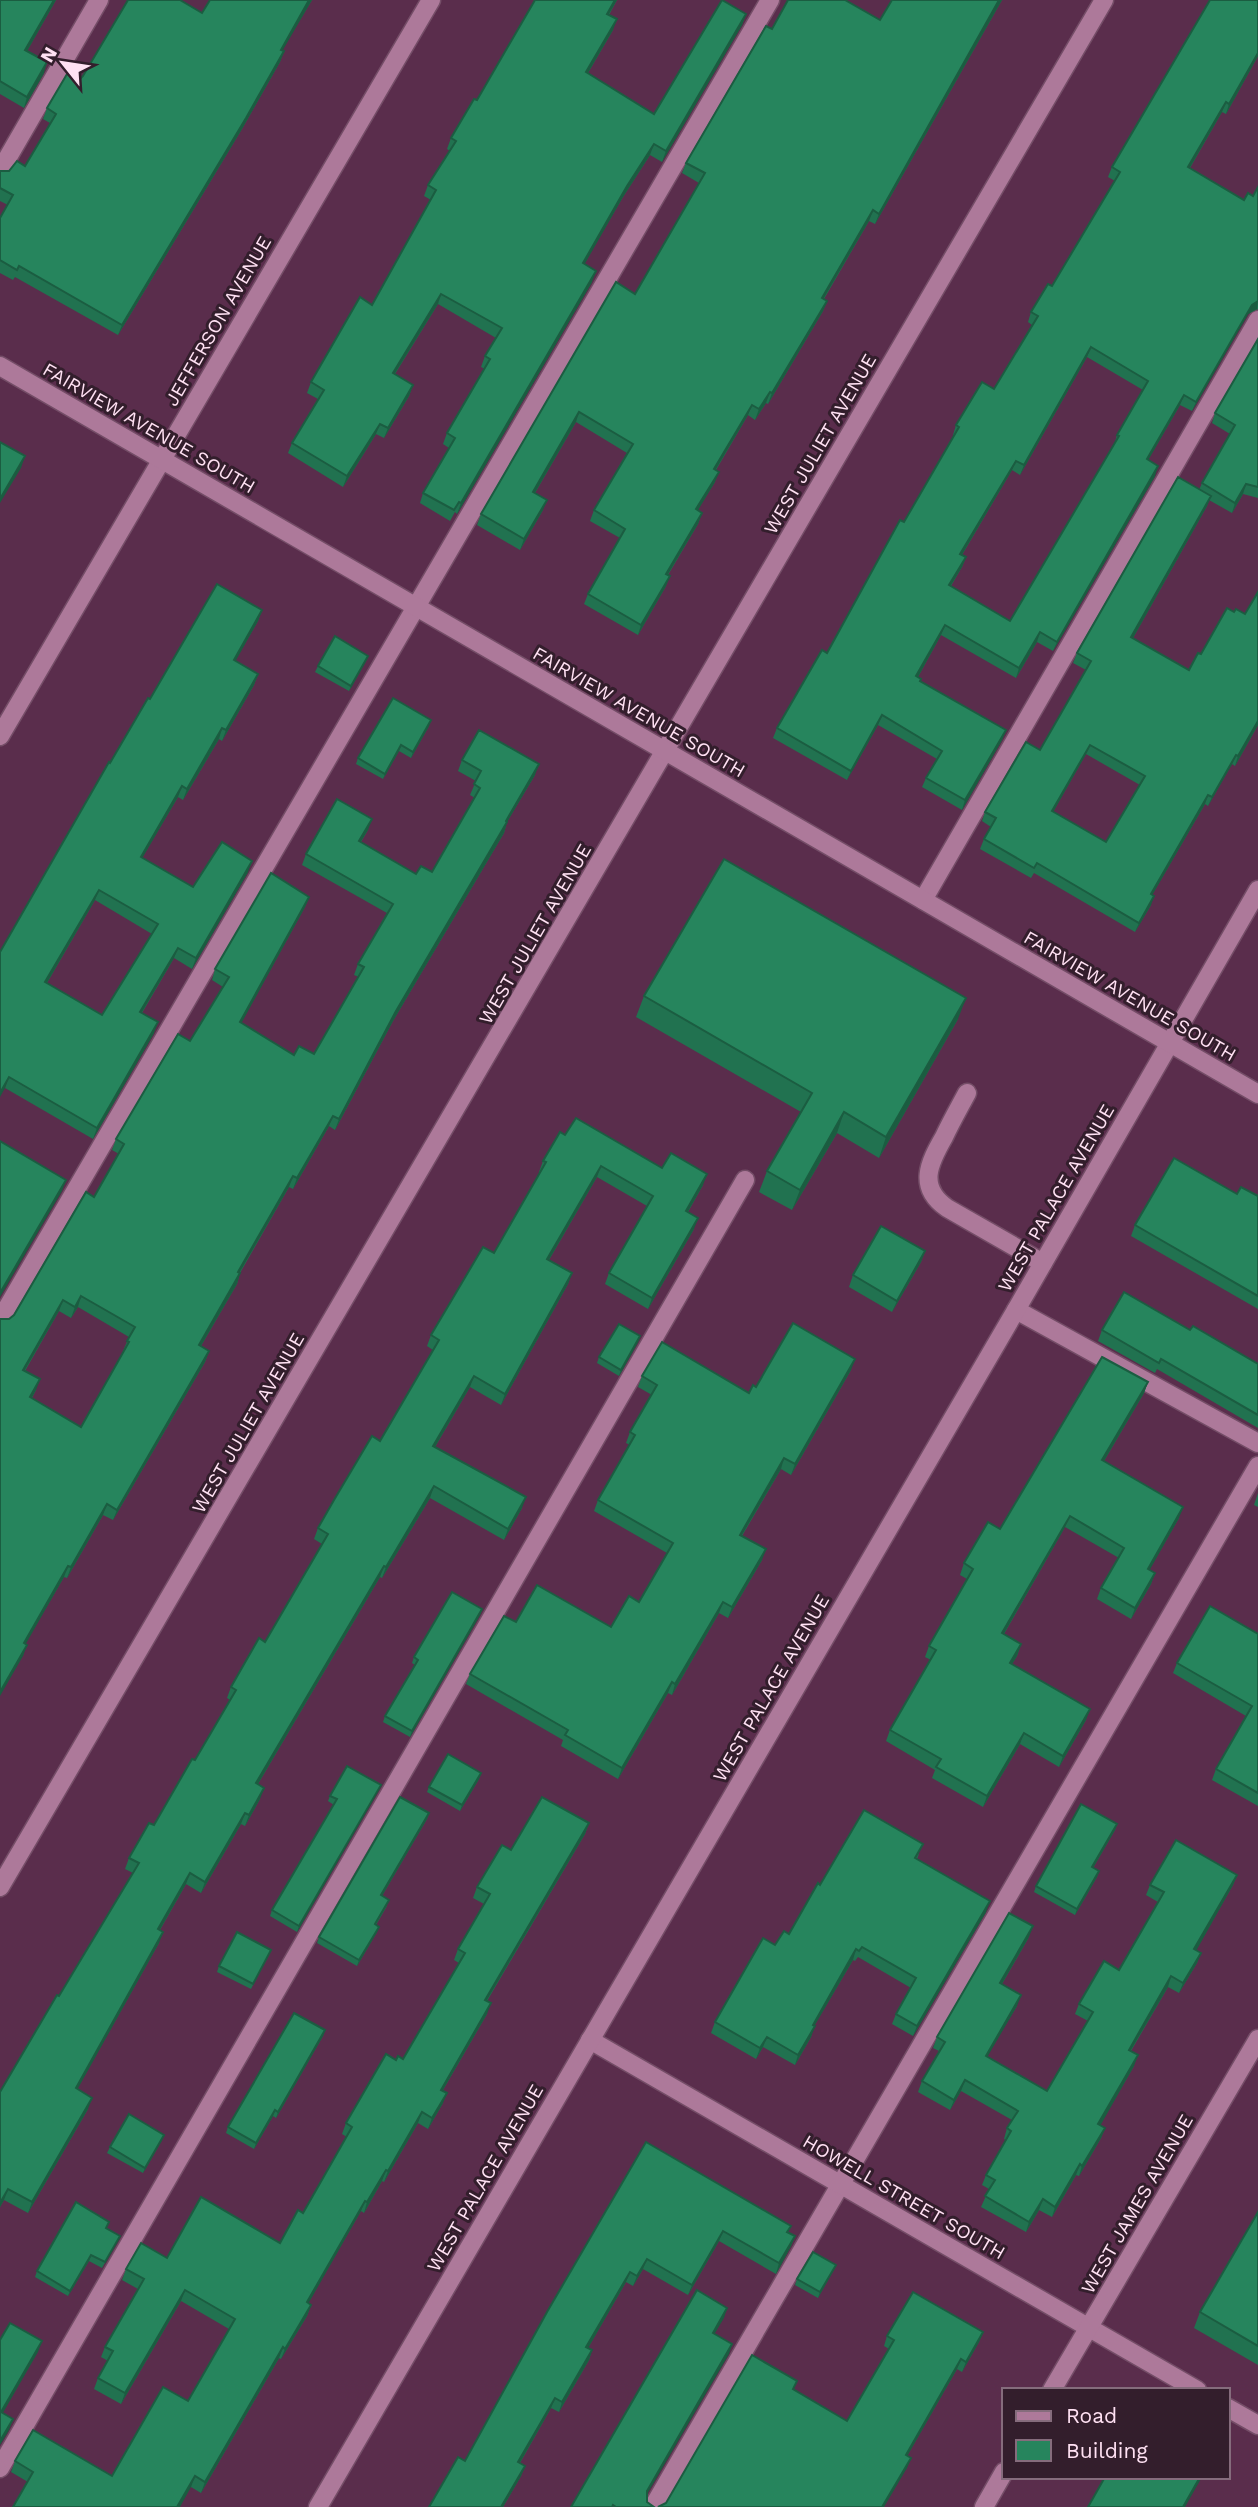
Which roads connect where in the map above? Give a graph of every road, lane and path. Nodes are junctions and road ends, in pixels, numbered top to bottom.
1 (99, 0) edge
2 (431, 0) edge
3 (770, 0) edge
4 (1104, 0) edge
5 (0, 171) edge
6 (1258, 320) edge
7 (0, 366) edge
8 (161, 460) junction
9 (417, 607) junction
10 (0, 736) edge
11 (666, 751) junction
12 (1258, 890) edge
13 (923, 900) junction
14 (1169, 1042) junction
15 (967, 1093) dead end
16 (1258, 1094) edge
17 (745, 1180) dead end
18 (1043, 1263) junction
19 (1016, 1310) junction
20 (0, 1320) edge
21 (1258, 1443) edge
22 (1258, 1466) edge
23 (0, 1887) edge
24 (1258, 2039) edge
25 (590, 2040) junction
26 (840, 2184) junction
27 (1089, 2328) junction
28 (1053, 2388) edge
29 (1194, 2388) edge
30 (1230, 2409) edge
31 (1258, 2425) edge
32 (0, 2468) edge
33 (1002, 2476) edge
34 (318, 2507) edge
35 (653, 2507) edge
36 (984, 2507) edge

1 - 5 street
2 - 8 street, JEFFERSON AVENUE
3 - 9 street
4 - 11 street, WEST JULIET AVENUE
6 - 13 street
7 - 8 street, FAIRVIEW AVENUE SOUTH
8 - 9 street, FAIRVIEW AVENUE SOUTH
8 - 10 street, JEFFERSON AVENUE
9 - 11 street, FAIRVIEW AVENUE SOUTH
9 - 20 street
11 - 13 street, FAIRVIEW AVENUE SOUTH
11 - 23 street, WEST JULIET AVENUE
12 - 14 street, WEST PALACE AVENUE
13 - 14 street, FAIRVIEW AVENUE SOUTH
14 - 16 street, FAIRVIEW AVENUE SOUTH
14 - 18 street, WEST PALACE AVENUE
15 - 18 street
17 - 32 street
18 - 19 street, WEST PALACE AVENUE
19 - 21 street
19 - 25 street, WEST PALACE AVENUE
22 - 26 street
24 - 27 street, WEST JAMES AVENUE
25 - 26 street, HOWELL STREET SOUTH
25 - 34 street, WEST PALACE AVENUE
26 - 27 street, HOWELL STREET SOUTH
26 - 35 street
27 - 28 street, WEST JAMES AVENUE
27 - 29 street, HOWELL STREET SOUTH
30 - 31 street
33 - 36 street

